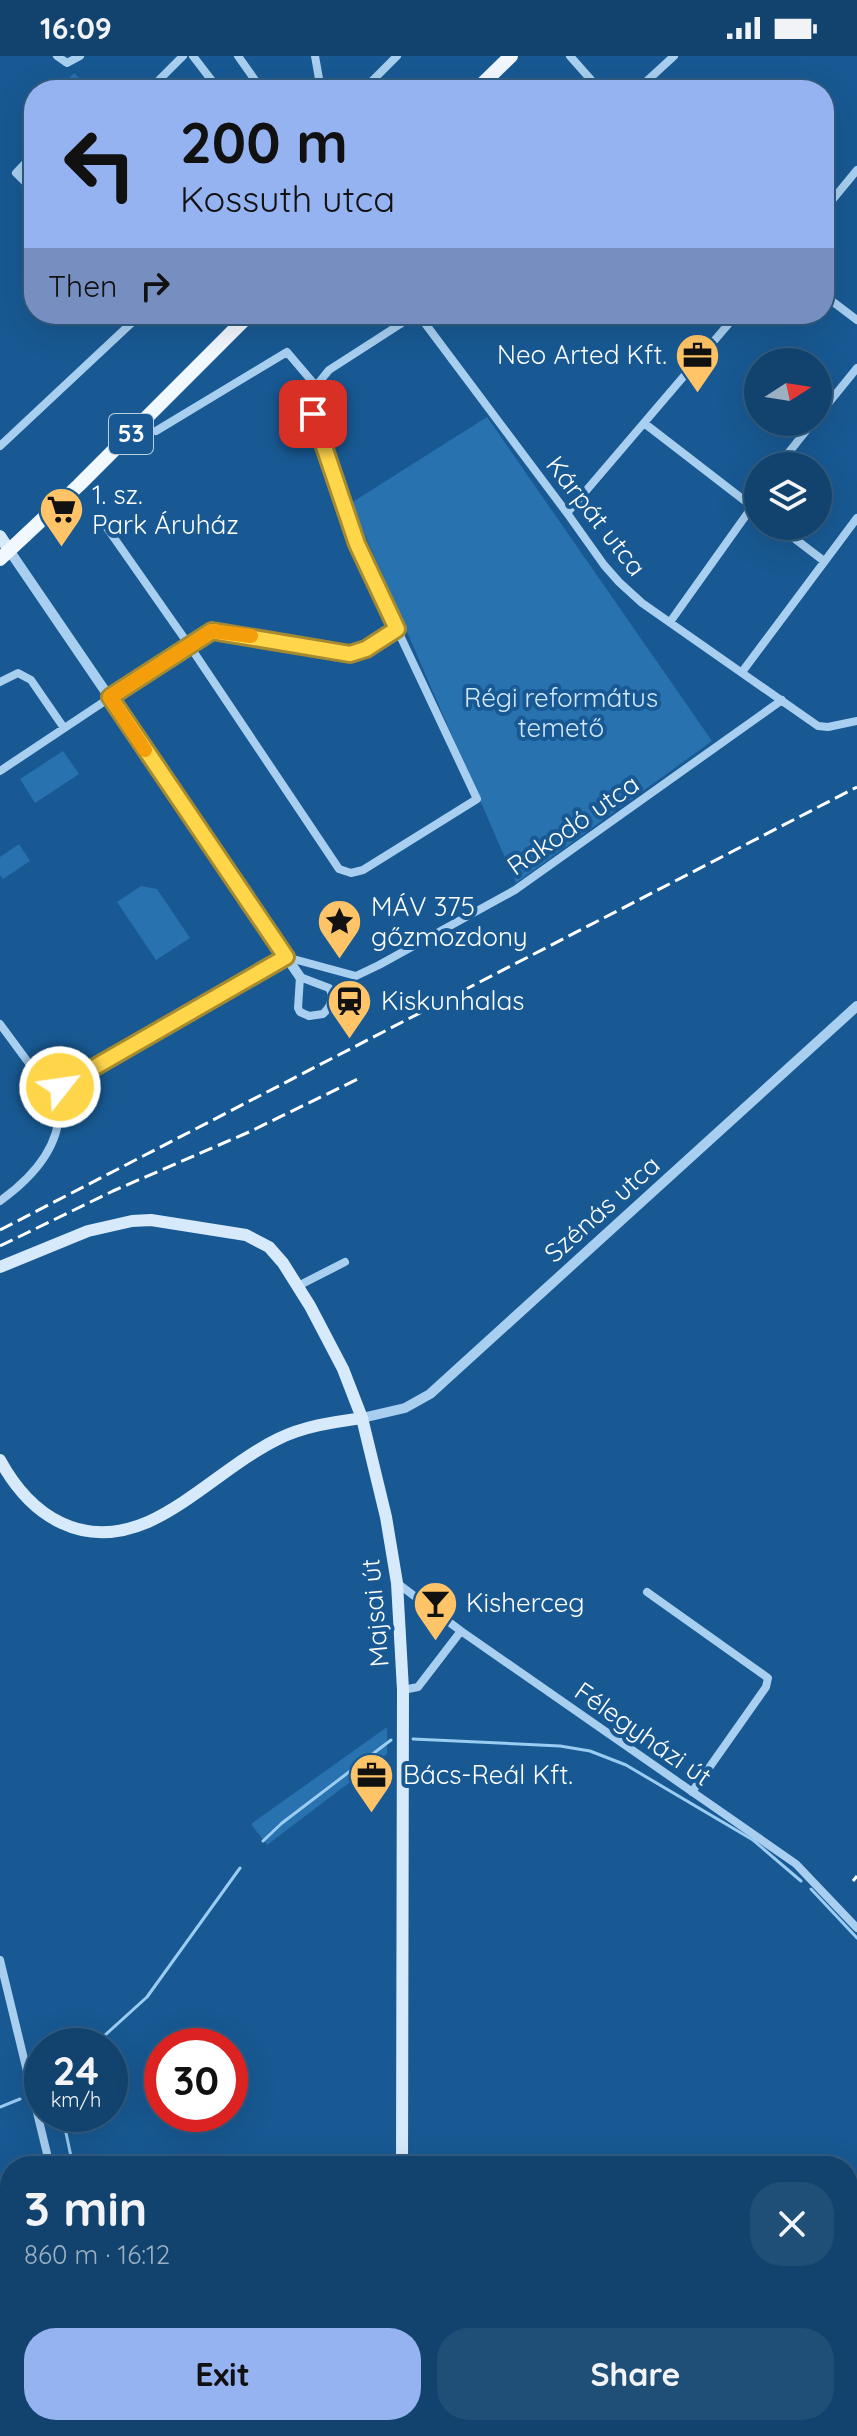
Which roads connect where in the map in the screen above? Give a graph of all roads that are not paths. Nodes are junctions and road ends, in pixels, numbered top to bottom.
1 (57, 56) edge
2 (80, 56) edge
3 (183, 56) edge
4 (193, 56) edge
5 (238, 56) edge
6 (315, 56) edge
7 (397, 56) edge
8 (511, 56) edge
9 (570, 56) edge
10 (674, 56) edge
11 (159, 80) edge
12 (211, 80) edge
13 (255, 80) edge
14 (319, 80) edge
15 (373, 80) edge
16 (486, 80) edge
17 (591, 80) edge
18 (648, 80) edge
19 (24, 165) edge
20 (857, 170) edge
21 (24, 181) edge
22 (834, 198) edge
23 (834, 303) edge
24 (857, 320) edge
25 (130, 324) edge
26 (240, 324) edge
27 (401, 324) edge
28 (425, 324) edge
29 (728, 324) edge
30 (857, 368) edge
31 (316, 386) junction
32 (832, 399) edge
33 (644, 423) junction
34 (156, 431) dead end
35 (802, 436) edge
36 (0, 446) edge
37 (789, 452) edge
38 (744, 500) edge
39 (567, 513) junction
40 (857, 518) edge
41 (744, 524) edge
42 (105, 525) dead end
43 (0, 536) edge
44 (796, 540) edge
45 (4, 555) edge
46 (824, 561) junction
47 (670, 622) junction
48 (397, 629) junction
49 (189, 645) junction
50 (742, 672) junction
51 (0, 682) edge
52 (110, 697) junction
53 (782, 700) junction
54 (857, 721) edge
55 (64, 728) junction
56 (0, 771) edge
57 (286, 957) junction
58 (300, 977) junction
59 (857, 1006) edge
60 (0, 1024) edge
61 (110, 1058) junction
62 (48, 1089) junction
63 (59, 1104) junction
64 (0, 1201) edge
65 (345, 1262) dead end
66 (0, 1267) edge
67 (298, 1286) junction
68 (362, 1418) junction
69 (325, 1424) junction
70 (368, 1445) junction
71 (0, 1460) edge
72 (397, 1583) junction
73 (647, 1592) dead end
74 (461, 1631) junction
75 (403, 1690) junction
76 (692, 1792) junction
77 (857, 1928) edge
78 (0, 1960) edge
79 (48, 2156) edge
80 (402, 2156) edge

1 - 2 street
3 - 11 street
4 - 12 street
5 - 13 street
6 - 14 street
7 - 15 street
8 - 16 main road
9 - 17 street
10 - 18 street
19 - 21 street
20 - 22 street
23 - 24 street
25 - 36 street
26 - 45 main road, 53
27 - 31 street
28 - 39 street, Kárpát utca
29 - 33 street
30 - 32 street
31 - 34 street
31 - 48 street
33 - 38 street
33 - 39 street
35 - 37 street
39 - 47 street, Kárpát utca
40 - 46 street
41 - 47 street
42 - 49 street
43 - 45 main road
44 - 46 street
45 - 52 street
46 - 50 street
47 - 50 street, Kárpát utca
48 - 49 street
48 - 49 street
49 - 52 street
50 - 53 street, Kárpát utca
51 - 55 street
52 - 55 street
52 - 57 street
53 - 54 street, Kárpát utca
53 - 57 street, Rakodó utca
55 - 56 street
57 - 58 street
57 - 61 street
58 - 58 street
59 - 68 street, Szénás utca
60 - 62 street
61 - 62 street
61 - 63 street
62 - 63 street
63 - 64 street
65 - 67 street
66 - 67 main road, Majsai út
67 - 68 main road, Majsai út
68 - 69 main road
68 - 70 main road, Majsai út
69 - 70 main road
69 - 71 main road
70 - 72 main road, Majsai út
72 - 74 street, Félegyházi út
72 - 75 main road, Majsai út
73 - 76 street
74 - 75 street
74 - 76 street, Félegyházi út
75 - 80 main road, Majsai út
76 - 77 street, Félegyházi út
78 - 79 street

